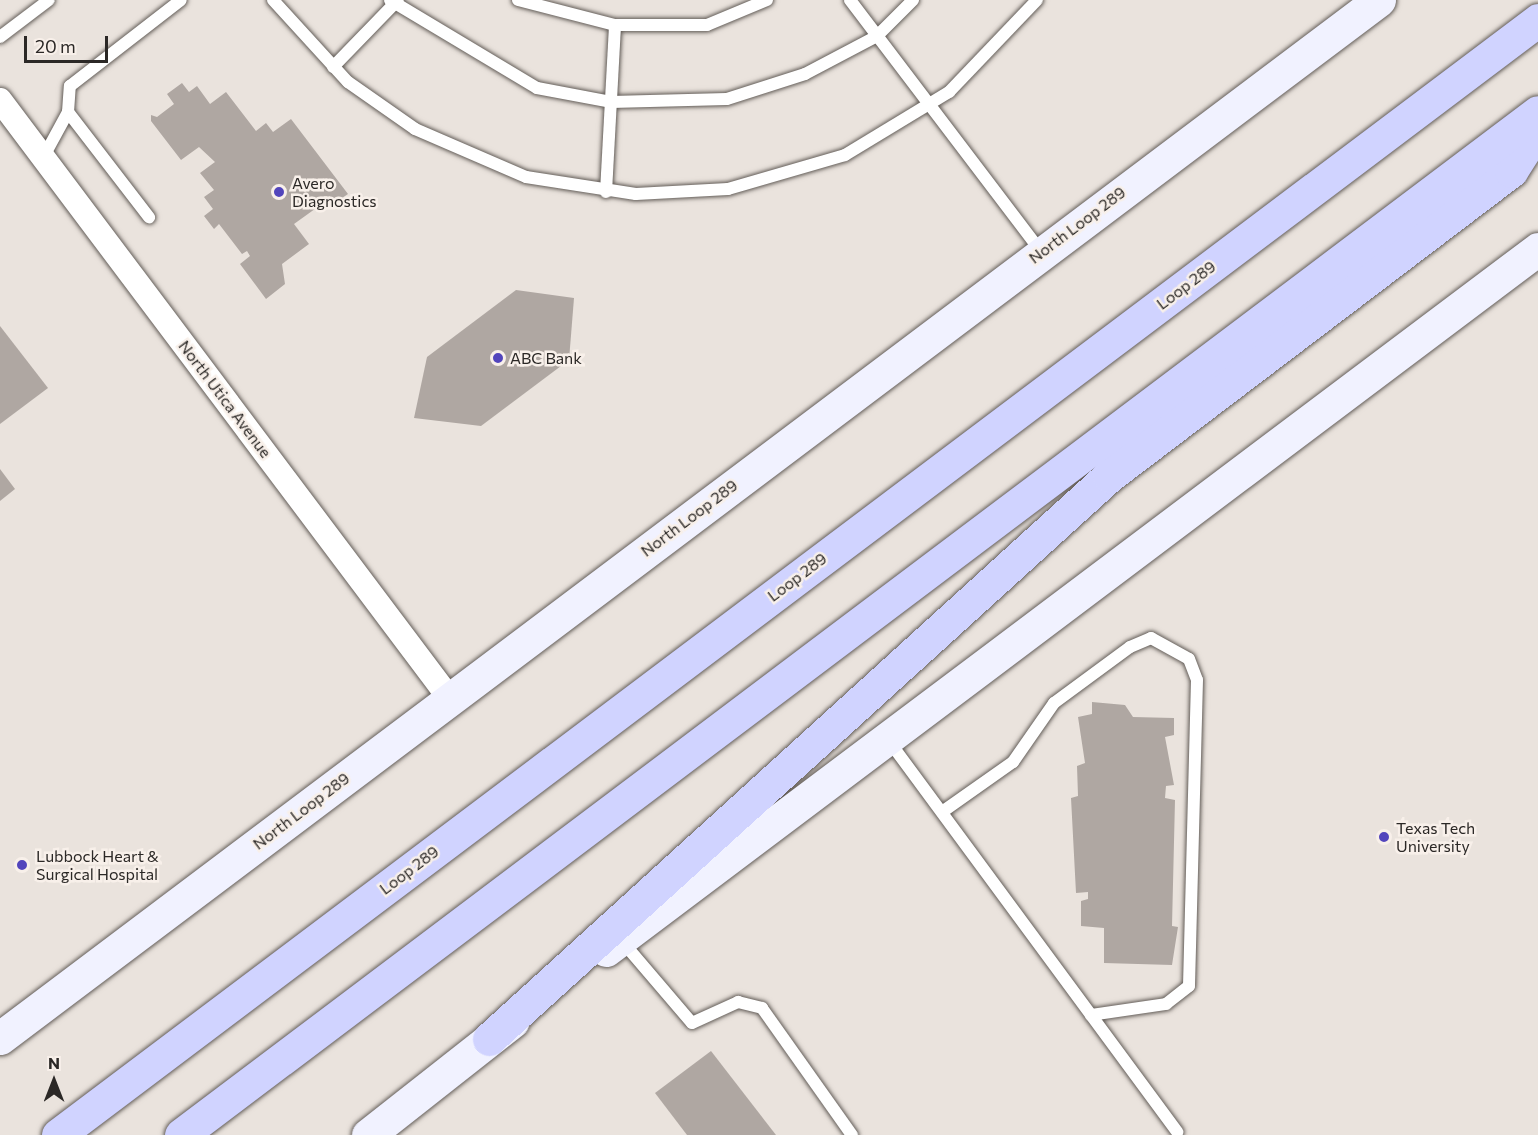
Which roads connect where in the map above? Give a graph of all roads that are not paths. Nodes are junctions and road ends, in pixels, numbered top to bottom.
1 (48, 0) edge
2 (181, 0) edge
3 (273, 0) edge
4 (518, 0) edge
5 (766, 0) edge
6 (850, 0) edge
7 (913, 0) edge
8 (1037, 0) edge
9 (1379, 0) edge
10 (394, 1) edge
11 (1538, 20) edge
12 (615, 25) junction
13 (878, 36) junction
14 (0, 37) edge
15 (333, 67) junction
16 (0, 100) edge
17 (611, 102) junction
18 (930, 105) junction
19 (68, 112) junction
20 (1538, 112) edge
21 (1538, 129) edge
22 (43, 158) junction
23 (606, 192) junction
24 (149, 216) dead end
25 (1538, 249) edge
26 (1041, 252) junction
27 (450, 699) junction
28 (886, 737) junction
29 (942, 812) junction
30 (620, 939) junction
31 (1091, 1015) junction
32 (0, 1038) edge
33 (489, 1039) junction
34 (1177, 1132) dead end
35 (58, 1135) edge
36 (181, 1135) edge
37 (368, 1135) edge
38 (852, 1135) edge

1 - 14 lane
2 - 19 lane
3 - 15 lane
4 - 12 lane
5 - 12 lane
6 - 13 lane
7 - 13 lane
8 - 18 lane
9 - 26 main road, North Loop 289
10 - 15 lane
10 - 17 lane
11 - 35 highway, Loop 289
12 - 17 lane
13 - 17 lane
13 - 18 lane
15 - 23 lane
16 - 22 street, North Utica Avenue
17 - 23 lane
18 - 23 lane
18 - 26 lane
19 - 22 lane
19 - 24 lane
20 - 36 highway
21 - 33 highway
22 - 27 street, North Utica Avenue
25 - 28 main road
26 - 27 main road, North Loop 289
27 - 32 main road, North Loop 289
28 - 29 lane
28 - 30 main road
29 - 31 lane
29 - 31 lane
30 - 33 main road
30 - 38 lane
31 - 34 lane
33 - 37 main road

